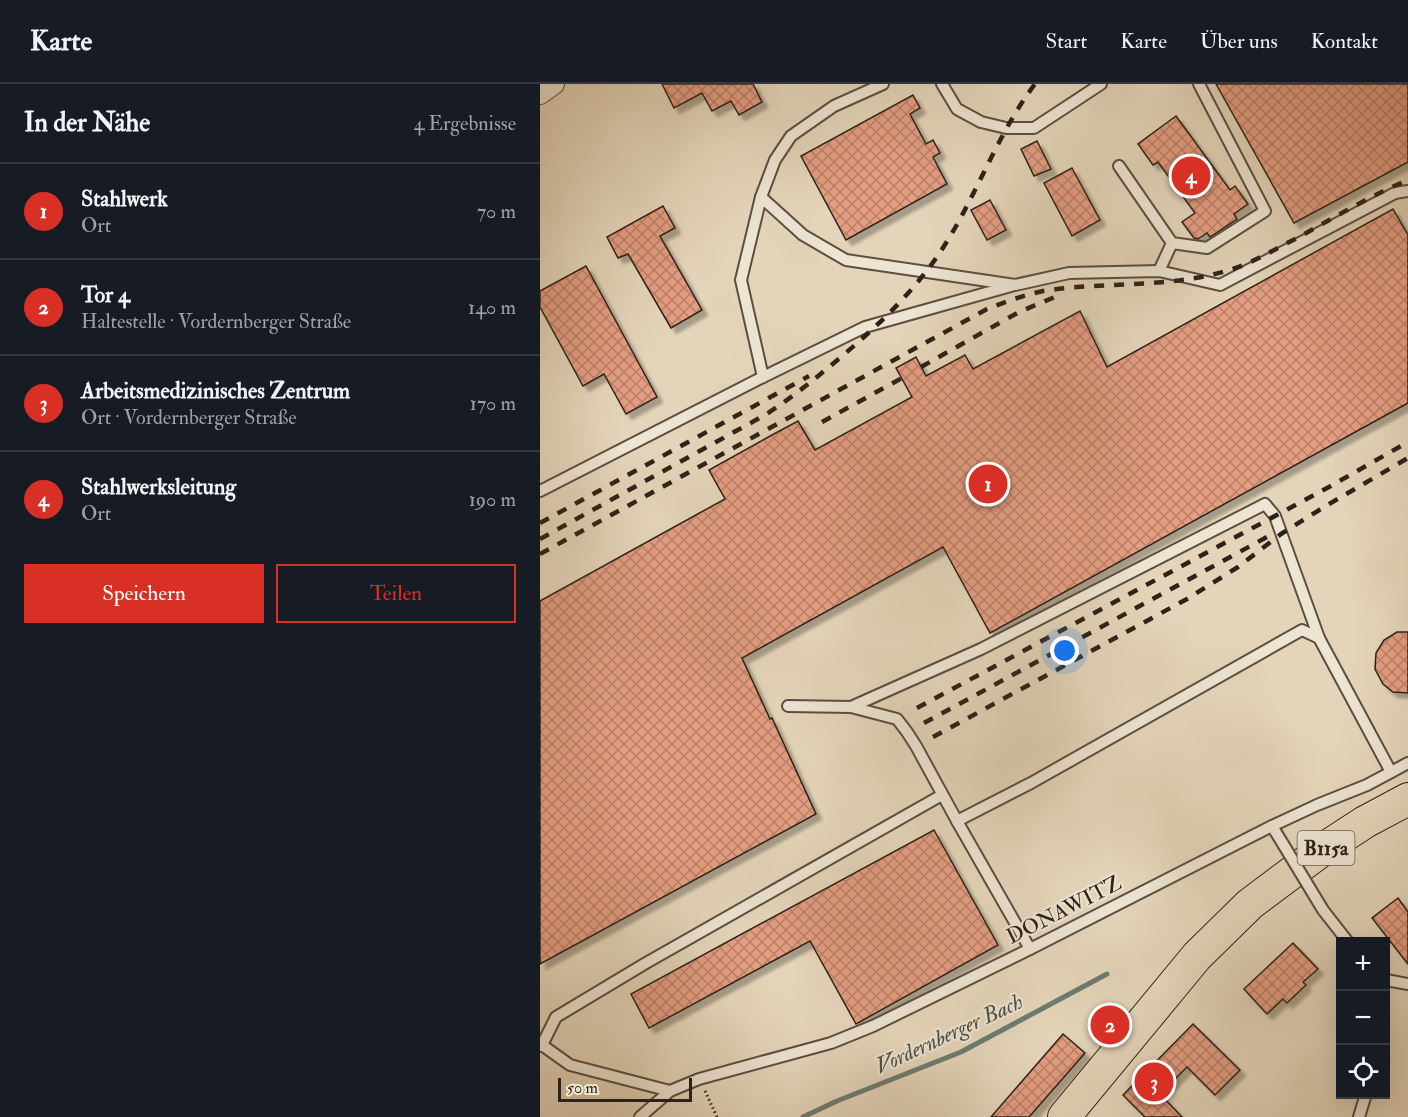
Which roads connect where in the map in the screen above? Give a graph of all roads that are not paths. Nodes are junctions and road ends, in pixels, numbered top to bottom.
1 (554, 84) edge
2 (883, 84) edge
3 (942, 84) edge
4 (1101, 84) edge
5 (1198, 84) edge
6 (540, 93) edge
7 (1119, 166) dead end
8 (1408, 191) edge
9 (761, 197) junction
10 (1172, 243) junction
11 (1159, 271) junction
12 (1015, 285) junction
13 (763, 377) junction
14 (540, 491) edge
15 (1319, 638) junction
16 (788, 706) dead end
17 (851, 707) junction
18 (1408, 763) edge
19 (1391, 772) junction
20 (942, 795) junction
21 (1408, 799) edge
22 (957, 821) junction
23 (1272, 826) junction
24 (1344, 937) edge
25 (1030, 949) junction
26 (1390, 981) edge
27 (1408, 984) edge
28 (541, 1046) edge
29 (670, 1091) junction
30 (1365, 1099) edge
31 (640, 1117) edge
32 (1064, 1117) edge
33 (1359, 1117) edge

1 - 6 street
2 - 9 lane
3 - 4 lane
5 - 10 lane
7 - 10 lane
8 - 11 lane
9 - 12 lane
9 - 13 lane
10 - 11 lane
11 - 12 lane
12 - 13 lane
13 - 14 lane
15 - 17 lane
15 - 19 lane
15 - 22 lane
16 - 17 lane
17 - 20 lane
18 - 19 lane, DONAWITZ
19 - 23 lane, DONAWITZ
20 - 22 lane
20 - 28 lane
21 - 32 main road, B115a
22 - 25 lane
23 - 24 lane, bridge
23 - 25 lane, DONAWITZ
25 - 29 lane, DONAWITZ
26 - 27 lane
28 - 29 lane
29 - 31 lane, DONAWITZ
30 - 33 lane

